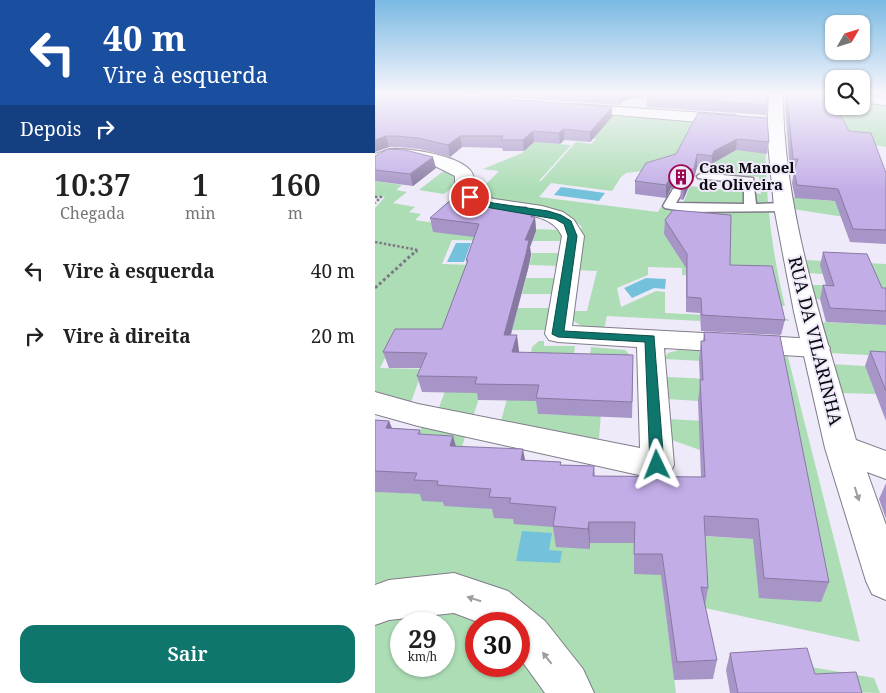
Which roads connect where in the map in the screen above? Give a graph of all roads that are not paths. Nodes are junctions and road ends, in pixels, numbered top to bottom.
1 (771, 126) edge
2 (375, 162) edge
3 (703, 176) dead end
4 (677, 191) dead end
5 (750, 207) junction
6 (784, 207) junction
7 (650, 339) junction
8 (815, 348) junction
9 (375, 403) edge
10 (842, 448) junction
11 (886, 465) edge
12 (886, 581) edge
13 (375, 605) edge
14 (502, 612) edge
15 (530, 636) edge
16 (571, 693) edge

1 - 6 street, RUA DA VILARINHA
2 - 7 street
3 - 5 lane
4 - 5 lane
5 - 6 lane
6 - 8 street, RUA DA VILARINHA
7 - 8 street
7 - 9 street
8 - 10 street, RUA DA VILARINHA
10 - 11 street
10 -> 12 street, RUA DA VILARINHA
14 -> 13 street
16 -> 15 street

